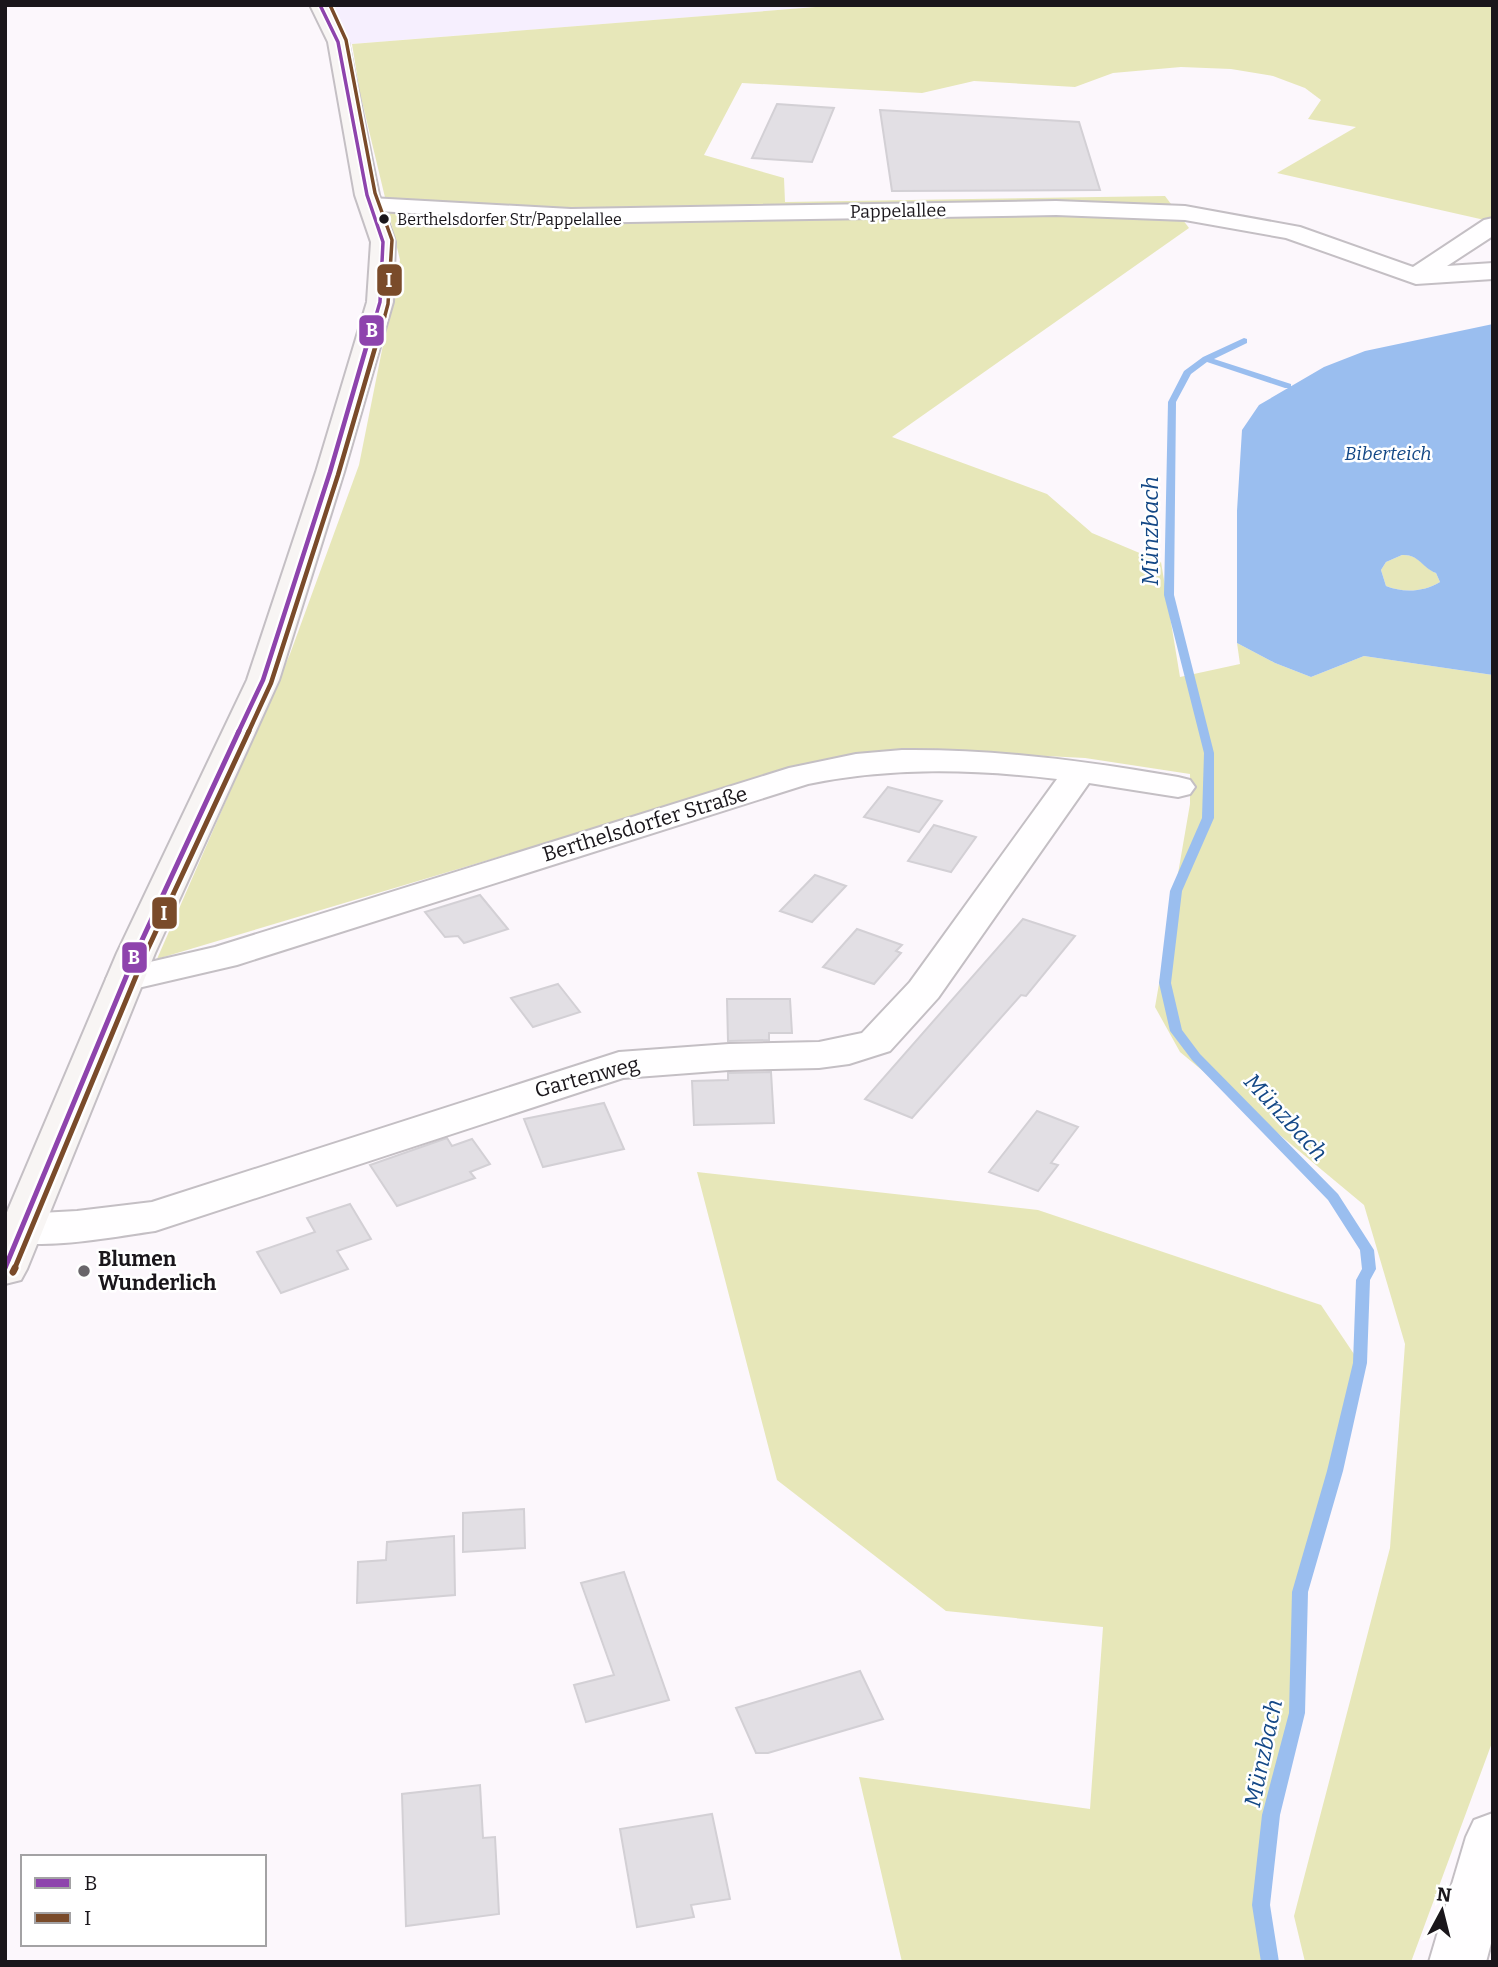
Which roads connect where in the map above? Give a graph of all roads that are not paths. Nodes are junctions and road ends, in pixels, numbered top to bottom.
1 (320, 5) edge
2 (371, 205) junction
3 (1493, 225) edge
4 (1493, 271) edge
5 (1416, 276) junction
6 (1078, 774) junction
7 (1178, 787) dead end
8 (125, 979) junction
9 (21, 1229) junction
10 (5, 1269) edge
11 (1493, 1838) edge
12 (1457, 1962) edge

1 - 2 street
2 - 5 street, Pappelallee
2 - 8 street
3 - 5 street
4 - 5 street, Pappelallee
6 - 7 street, Berthelsdorfer Straße
6 - 8 street, Berthelsdorfer Straße
6 - 9 street, Gartenweg
8 - 9 street
9 - 10 street
11 - 12 street

